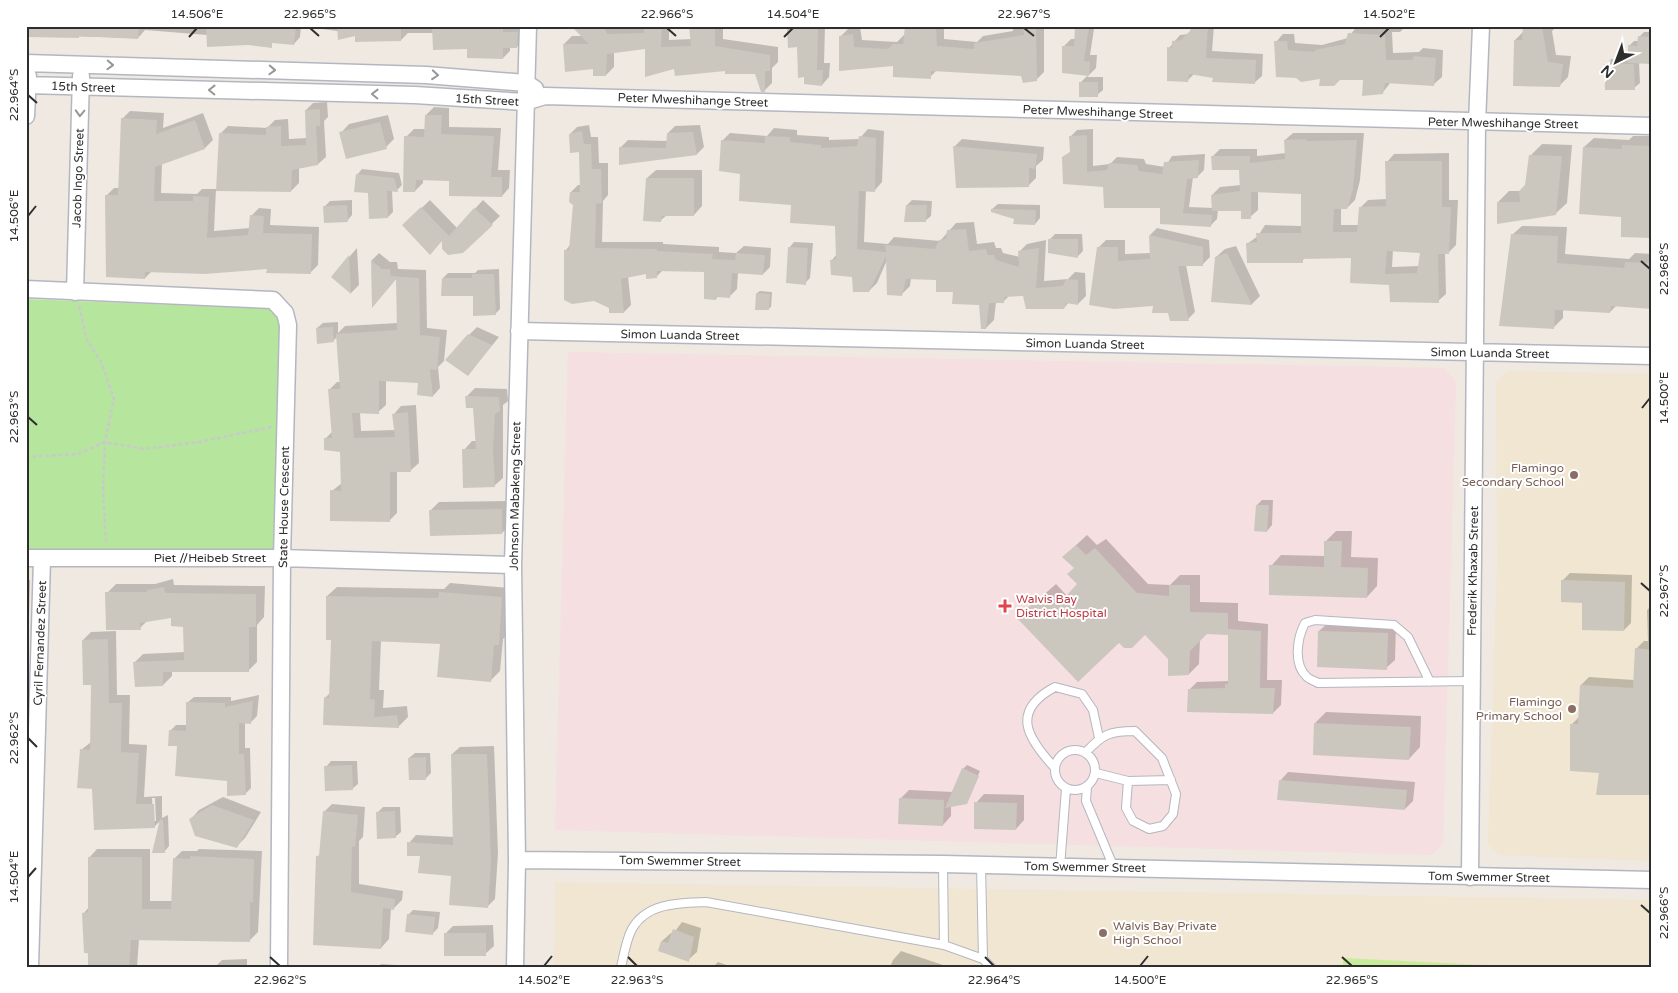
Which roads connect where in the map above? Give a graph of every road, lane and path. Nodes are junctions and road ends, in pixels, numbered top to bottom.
1 (528, 26) edge
2 (1481, 26) edge
3 (28, 63) edge
4 (82, 64) junction
5 (526, 83) junction
6 (27, 85) edge
7 (81, 87) junction
8 (545, 96) junction
9 (525, 102) junction
10 (26, 116) edge
11 (1477, 123) junction
12 (1652, 126) edge
13 (26, 289) edge
14 (75, 292) junction
15 (519, 331) junction
16 (1476, 353) junction
17 (1652, 356) edge
18 (286, 424) junction
19 (105, 442) junction
20 (26, 457) edge
21 (106, 558) junction
22 (282, 558) junction
23 (34, 559) edge
24 (513, 565) junction
25 (1472, 681) junction
26 (1430, 682) junction
27 (1099, 738) junction
28 (1086, 752) junction
29 (1054, 768) junction
30 (1096, 773) junction
31 (1171, 780) junction
32 (1128, 781) junction
33 (1087, 787) junction
34 (1066, 789) junction
35 (517, 860) junction
36 (943, 864) junction
37 (981, 865) junction
38 (1060, 867) junction
39 (1114, 868) junction
40 (1470, 877) junction
41 (1652, 880) edge
42 (944, 946) junction
43 (984, 959) junction
44 (30, 967) edge
45 (279, 967) edge
46 (514, 967) edge
47 (621, 967) edge
48 (991, 967) edge

1 - 5 street, Johnson Mabakeng Street
2 - 11 street, Frederik Khaxab Street
3 - 4 street, 15th Street
3 - 6 street
4 -> 5 street, 15th Street
4 - 7 street, Jacob Ingo Street
5 - 8 street, 15th Street
5 - 9 street, Johnson Mabakeng Street
6 - 7 street, 15th Street
6 - 10 street
9 -> 7 street, 15th Street
7 -> 14 street, Jacob Ingo Street
8 - 9 street, 15th Street
8 - 11 street, Peter Mweshihange Street
9 - 15 street, Johnson Mabakeng Street
11 - 12 street, Peter Mweshihange Street
11 - 16 street, Frederik Khaxab Street
13 - 14 street, State House Crescent
14 - 18 street, State House Crescent
14 - 19 path
15 - 16 street, Simon Luanda Street
15 - 24 street, Johnson Mabakeng Street
16 - 17 street, Simon Luanda Street
16 - 25 street, Frederik Khaxab Street
18 - 19 path
18 - 22 street, State House Crescent
19 - 20 path
19 - 21 path
21 - 22 street, Piet //Heibeb Street
21 - 23 street, Piet //Heibeb Street
22 - 24 street, Piet //Heibeb Street
22 - 45 street, State House Crescent
23 - 44 street, Cyril Fernandez Street
24 - 35 street, Johnson Mabakeng Street
25 - 26 lane
25 - 40 street, Frederik Khaxab Street
26 - 26 lane
27 - 28 lane
27 - 29 lane
27 - 31 lane
28 - 29 lane
28 - 30 lane
29 - 34 lane
30 - 32 lane
30 - 33 lane
31 - 32 lane
31 - 32 lane
33 - 34 lane
33 - 39 lane
34 - 38 lane
35 - 36 street, Tom Swemmer Street
35 - 46 street, Johnson Mabakeng Street
36 - 37 street, Tom Swemmer Street
36 - 42 lane
37 - 38 street, Tom Swemmer Street
37 - 43 lane
38 - 39 street, Tom Swemmer Street
39 - 40 street, Tom Swemmer Street
40 - 41 street, Tom Swemmer Street
42 - 43 lane
42 - 47 lane
43 - 48 lane

